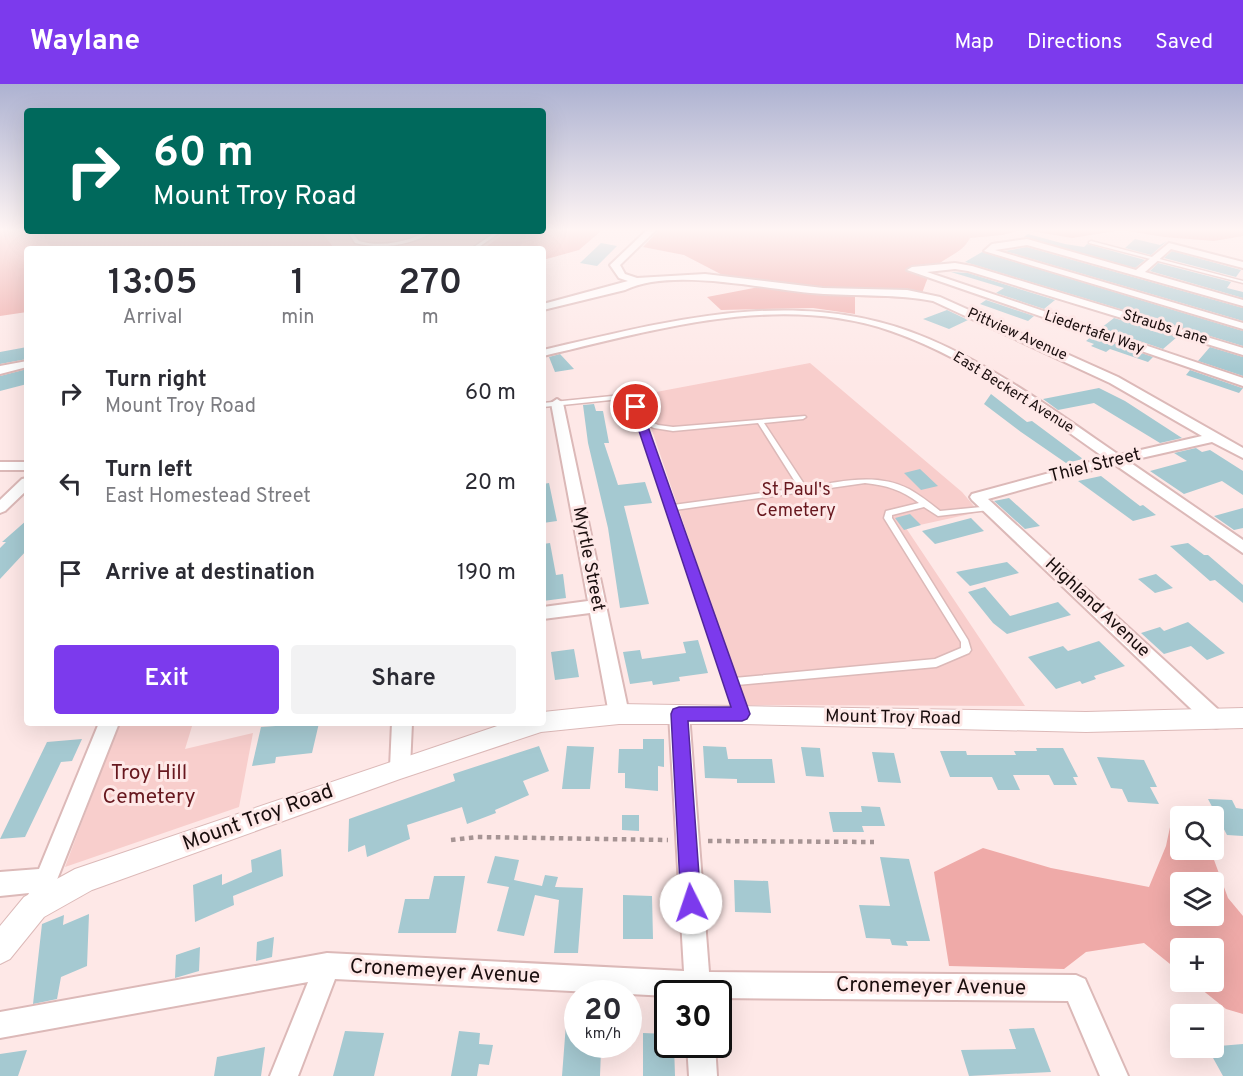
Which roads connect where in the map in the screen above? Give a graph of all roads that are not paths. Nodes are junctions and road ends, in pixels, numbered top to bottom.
1 (623, 276) edge
2 (701, 276) edge
3 (707, 276) edge
4 (931, 276) edge
5 (996, 276) edge
6 (1073, 276) edge
7 (1145, 276) edge
8 (1221, 276) edge
9 (636, 281) junction
10 (1243, 282) edge
11 (1243, 303) edge
12 (546, 306) edge
13 (1243, 327) edge
14 (546, 352) edge
15 (1243, 352) edge
16 (24, 365) edge
17 (0, 370) edge
18 (1243, 382) edge
19 (550, 404) edge
20 (803, 417) dead end
21 (640, 419) junction
22 (760, 422) junction
23 (1215, 437) junction
24 (1243, 454) edge
25 (1117, 459) junction
26 (0, 466) edge
27 (24, 466) edge
28 (24, 485) edge
29 (804, 490) junction
30 (983, 502) junction
31 (925, 504) junction
32 (0, 508) edge
33 (671, 508) junction
34 (1243, 548) edge
35 (598, 606) junction
36 (546, 613) edge
37 (731, 682) junction
38 (619, 714) junction
39 (679, 714) junction
40 (742, 714) junction
41 (1243, 718) edge
42 (1216, 720) junction
43 (546, 722) edge
44 (108, 726) edge
45 (402, 726) edge
46 (528, 726) edge
47 (400, 768) junction
48 (45, 880) junction
49 (0, 884) edge
50 (34, 907) junction
51 (0, 949) edge
52 (327, 966) junction
53 (696, 980) edge
54 (654, 986) edge
55 (732, 989) edge
56 (0, 1025) edge
57 (702, 1058) edge
58 (284, 1076) edge
59 (703, 1076) edge
60 (1114, 1076) edge

1 - 9 street
2 - 9 street, Pittview Avenue
3 - 23 street, Pittview Avenue
4 - 18 street, Liedertafel Way
5 - 15 street, Straubs Lane
6 - 13 street
7 - 11 street
8 - 10 lane
9 - 12 street, Pittview Avenue
14 - 25 street, East Beckert Avenue
16 - 17 street
19 - 21 lane
19 - 35 street, Myrtle Street
20 - 22 lane
21 - 22 lane
21 - 33 lane
22 - 29 lane
23 - 24 street, Pittview Avenue
23 - 25 street, Thiel Street
25 - 30 street, Thiel Street
25 - 34 street, East Beckert Avenue
26 - 27 street
28 - 32 street
29 - 31 lane
29 - 33 lane
30 - 31 lane
30 - 42 street, Highland Avenue
31 - 37 lane
33 - 37 lane
35 - 36 street
35 - 38 street, Myrtle Street
37 - 40 lane
38 - 39 street, Mount Troy Road
38 - 43 street, Mount Troy Road
39 - 40 street, Mount Troy Road
39 - 53 street
40 - 42 street, Mount Troy Road
41 - 42 street, Mount Troy Road
44 - 48 street
45 - 47 street
46 - 47 street, Mount Troy Road
47 - 50 street, Mount Troy Road
48 - 49 street
48 - 50 street
50 - 51 street, Mount Troy Road
52 - 54 street, Cronemeyer Avenue
52 - 56 street, Cronemeyer Avenue
52 - 58 street
55 - 60 street, Cronemeyer Avenue
57 - 59 street

